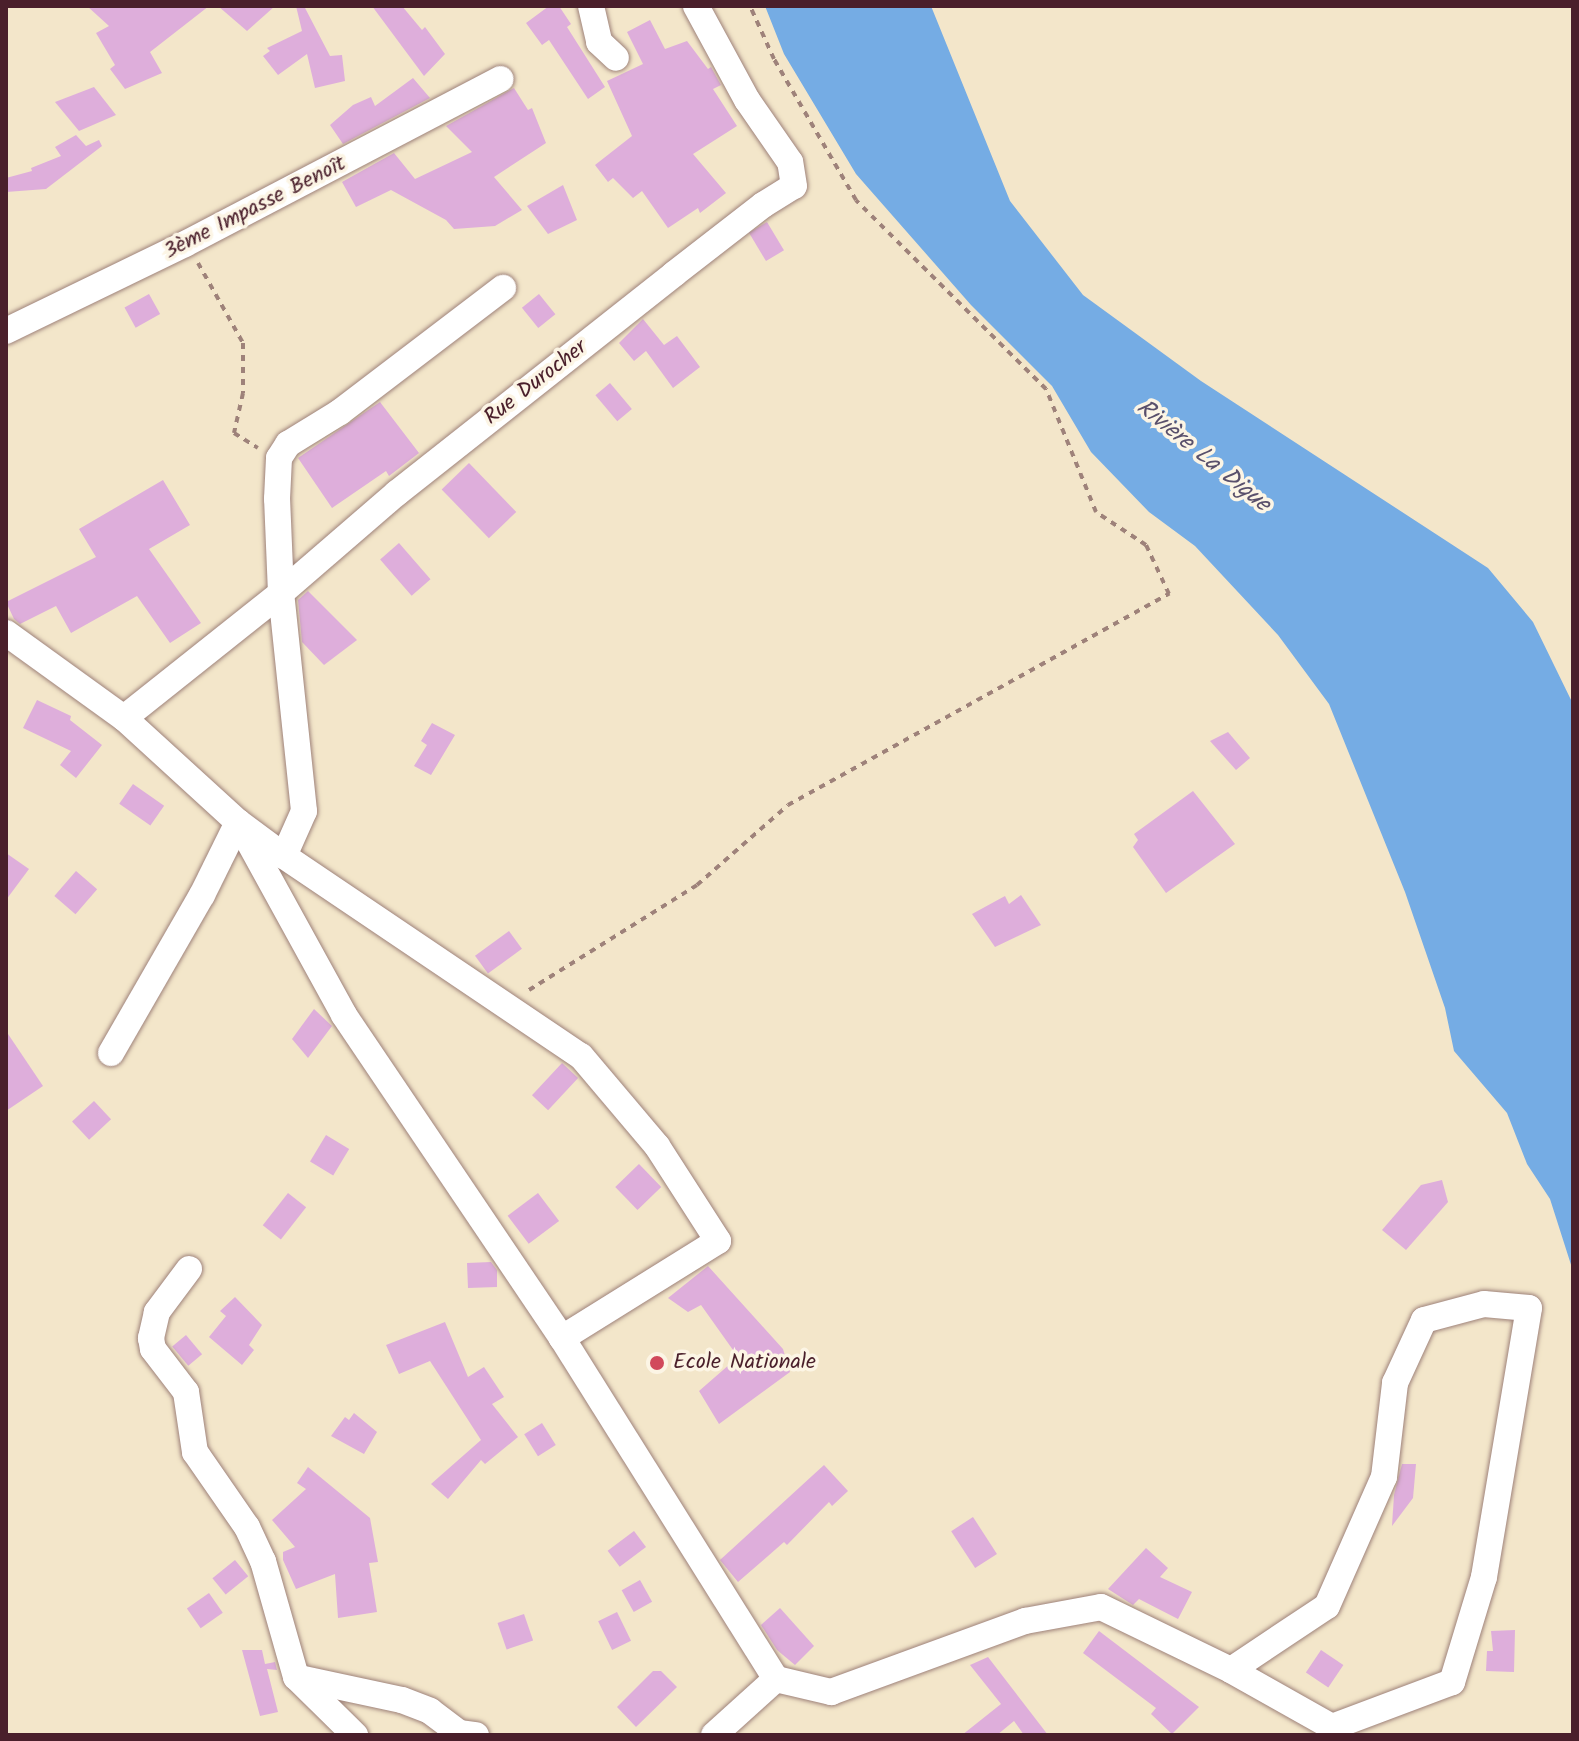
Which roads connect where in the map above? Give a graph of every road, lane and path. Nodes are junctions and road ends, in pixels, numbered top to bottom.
1 (591, 6) edge
2 (696, 6) edge
3 (750, 6) edge
4 (616, 58) dead end
5 (501, 79) dead end
6 (185, 244) junction
7 (503, 288) dead end
8 (6, 331) edge
9 (279, 458) junction
10 (281, 593) junction
11 (6, 633) edge
12 (124, 718) junction
13 (238, 822) junction
14 (284, 856) junction
15 (503, 1007) junction
16 (111, 1053) dead end
17 (189, 1269) dead end
18 (562, 1338) junction
19 (1231, 1670) junction
20 (296, 1677) junction
21 (776, 1679) junction
22 (1332, 1731) edge
23 (355, 1735) edge
24 (476, 1735) edge
25 (714, 1735) edge

1 - 4 street
2 - 10 street, Rue Durocher
3 - 15 path
5 - 6 street, 3ème Impasse Benoît
6 - 8 street, 3ème Impasse Benoît
6 - 9 path
7 - 9 street
9 - 10 street
10 - 12 street, Rue Durocher
10 - 14 street
11 - 12 street
12 - 13 street
13 - 14 street
13 - 16 street
13 - 18 street
14 - 15 street
15 - 18 street
17 - 20 street
18 - 21 street
19 - 21 street
19 - 22 street
19 - 22 street
20 - 23 street
20 - 24 street
21 - 25 street

